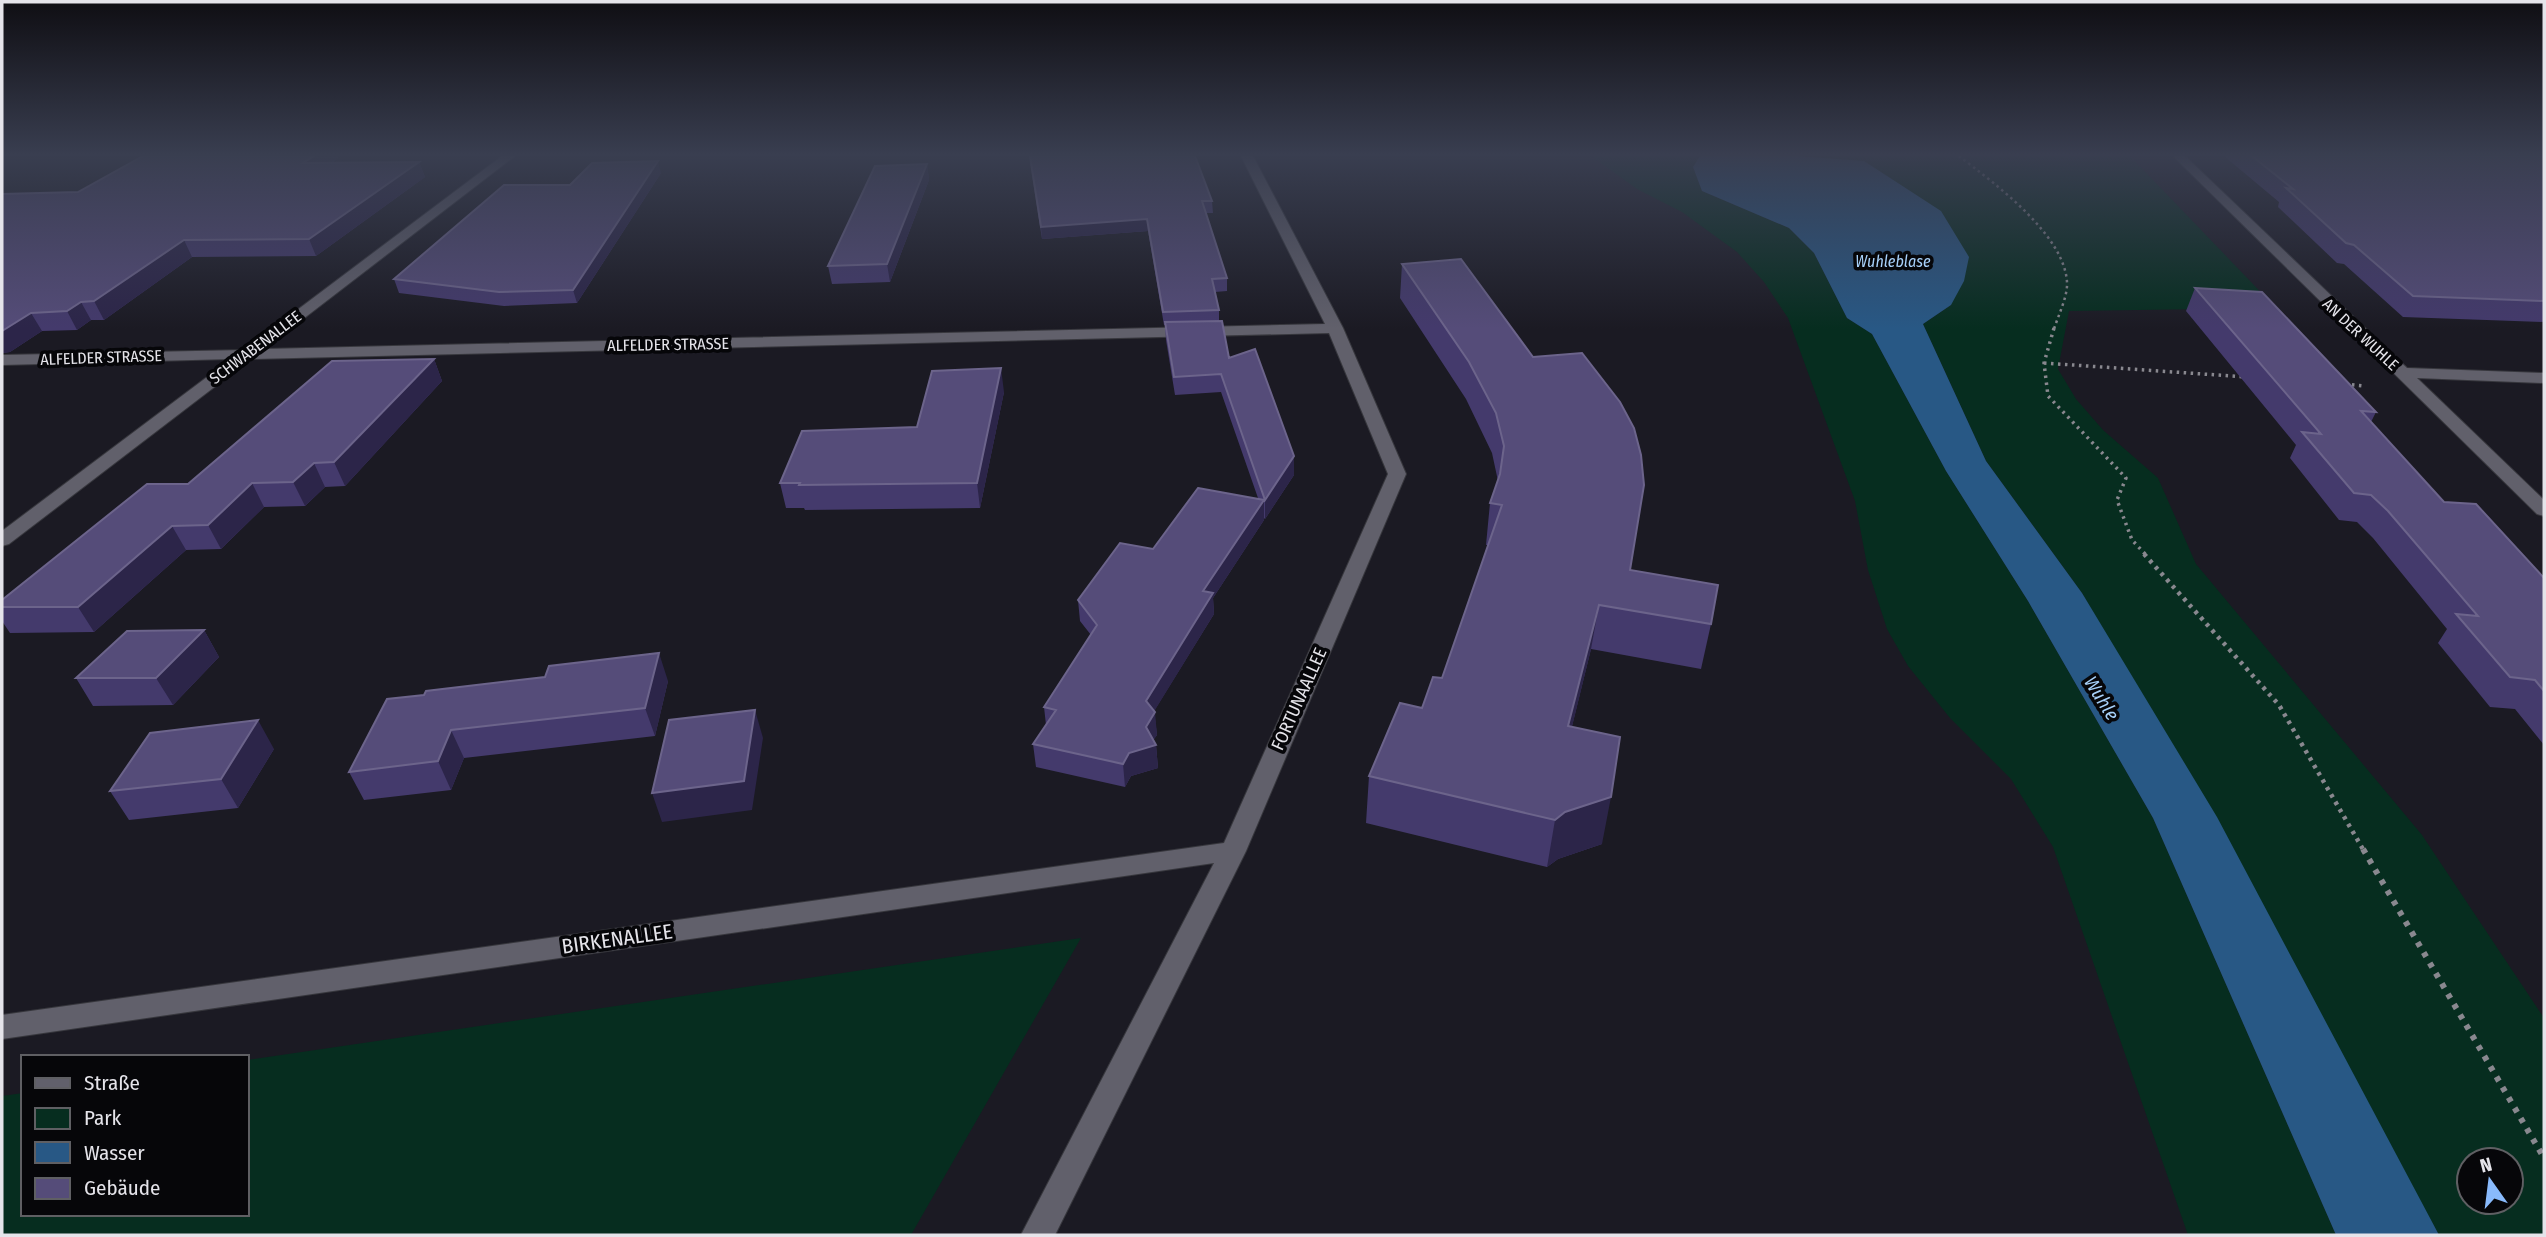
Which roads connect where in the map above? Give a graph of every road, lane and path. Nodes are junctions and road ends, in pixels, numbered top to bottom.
1 (432, 214) edge
2 (1277, 214) edge
3 (2027, 214) edge
4 (2238, 214) edge
5 (1335, 327) junction
6 (245, 355) junction
7 (2, 359) edge
8 (2044, 363) junction
9 (2402, 373) junction
10 (2253, 378) edge
11 (2544, 378) edge
12 (2336, 384) edge
13 (2420, 390) junction
14 (2544, 510) edge
15 (2, 540) edge
16 (1233, 851) junction
17 (2, 1027) edge
18 (2544, 1158) edge
19 (1038, 1235) edge

1 - 6 street, SCHWABENALLEE
2 - 5 street, FORTUNAALLEE
3 - 8 path
4 - 9 street, AN DER WUHLE
5 - 6 street, ALFELDER STRASSE
5 - 16 street, FORTUNAALLEE
6 - 7 street, ALFELDER STRASSE
6 - 15 street, SCHWABENALLEE
8 - 10 path
8 - 18 path
9 - 11 street
9 - 13 street, AN DER WUHLE
12 - 13 path
13 - 14 street, AN DER WUHLE
16 - 17 street, BIRKENALLEE
16 - 19 street, FORTUNAALLEE

